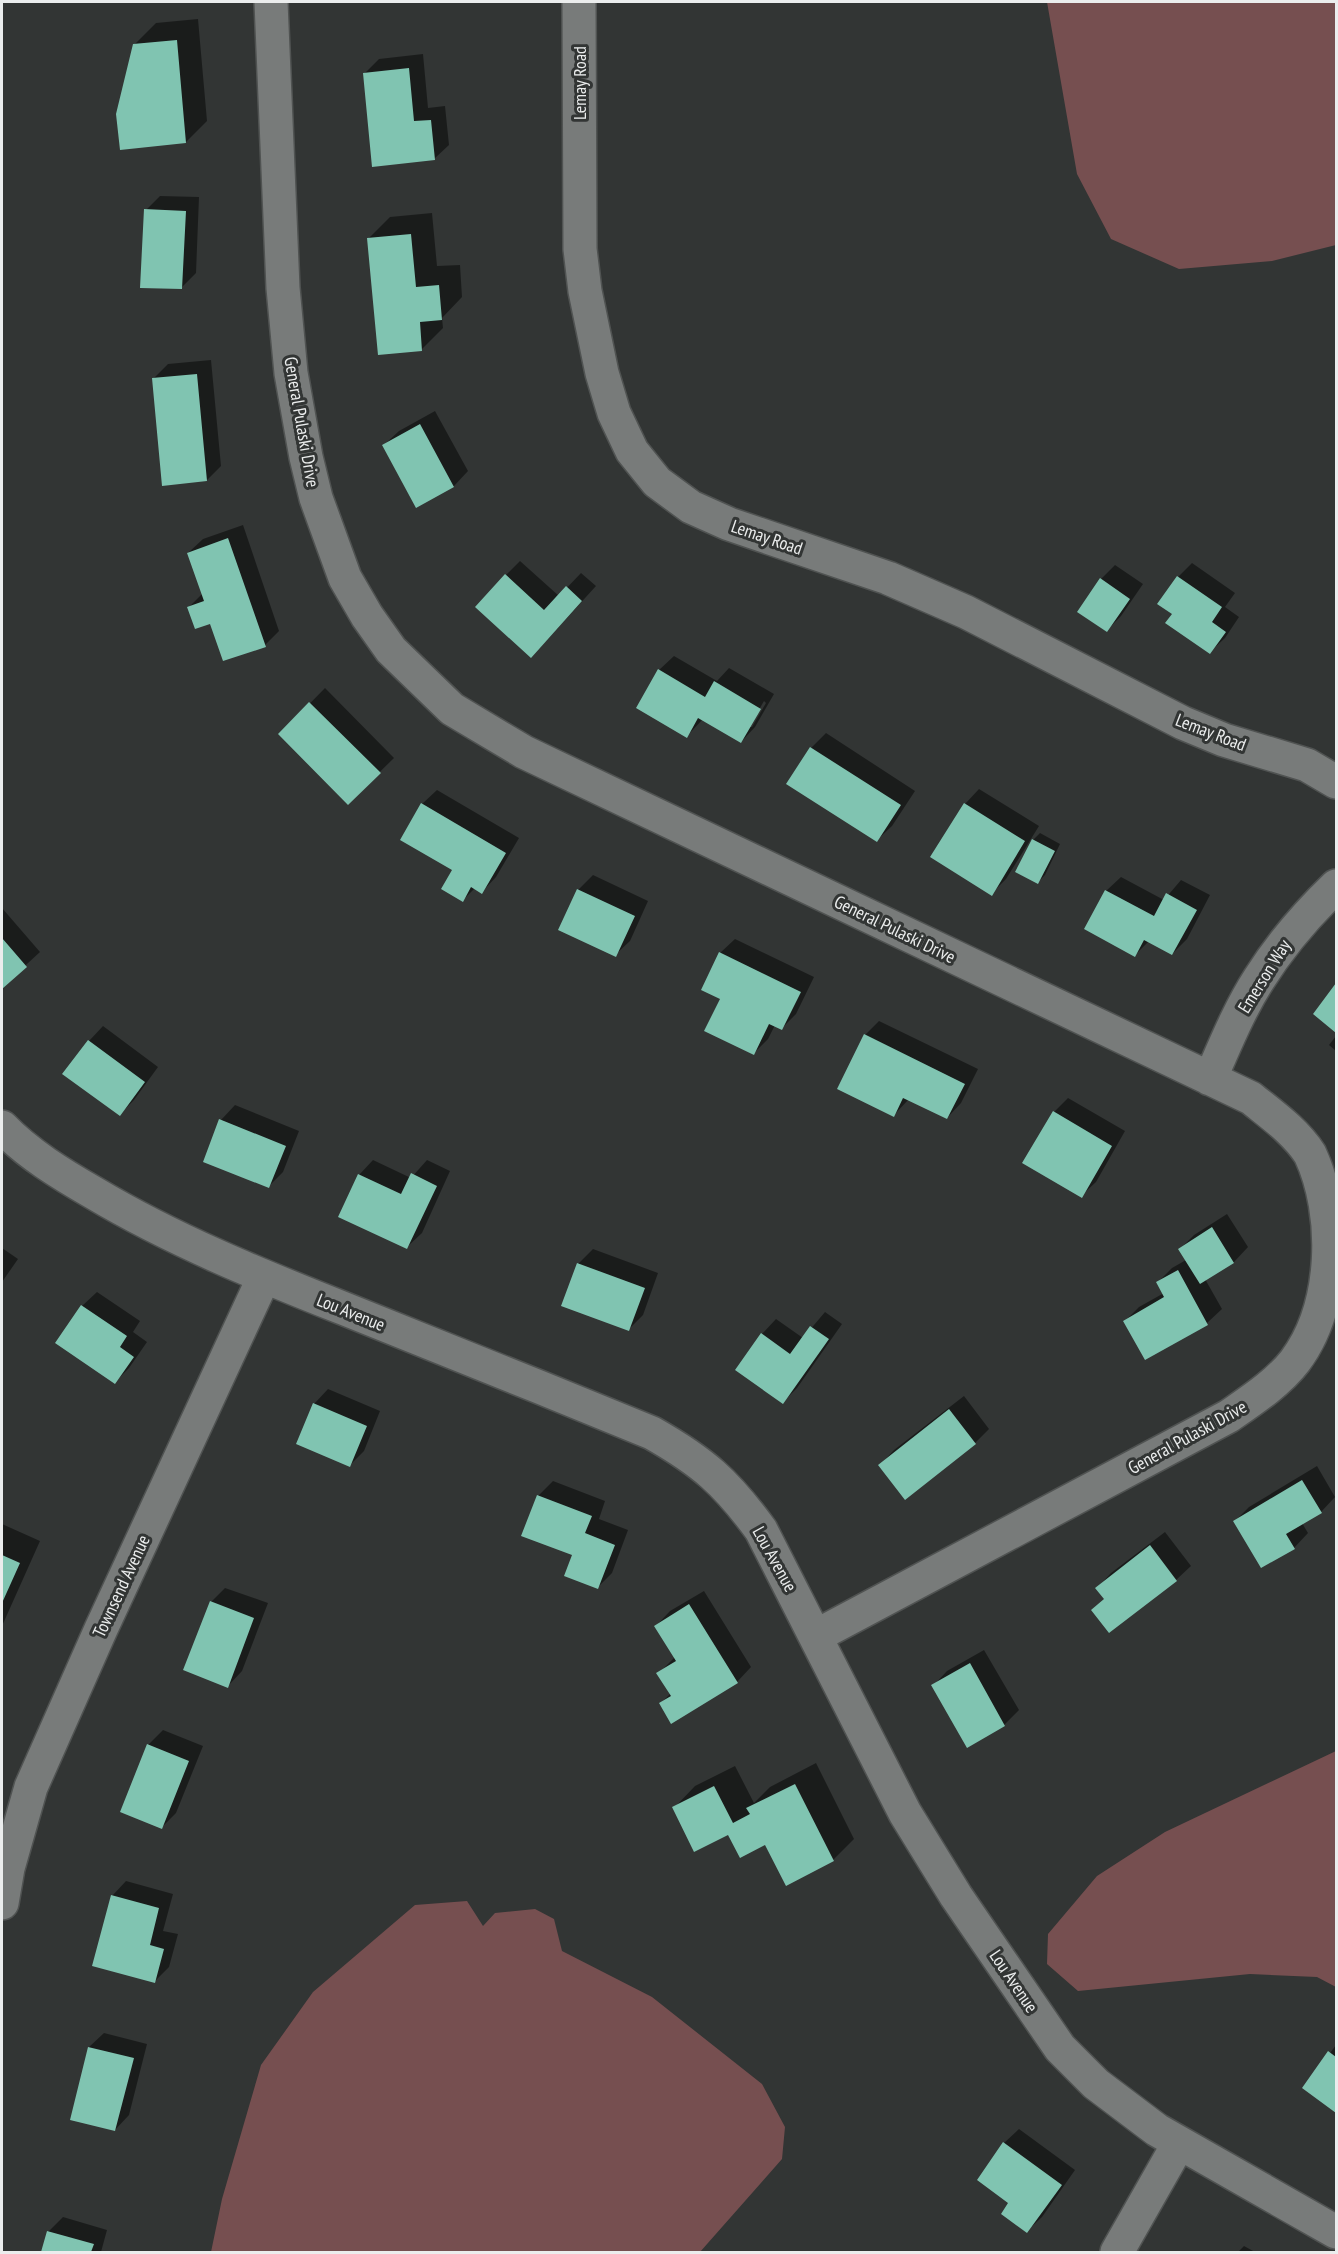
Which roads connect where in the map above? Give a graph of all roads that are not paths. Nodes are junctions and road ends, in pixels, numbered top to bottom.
1 (271, 2) edge
2 (579, 2) edge
3 (1336, 782) edge
4 (1336, 886) edge
5 (1210, 1079) junction
6 (2, 1127) edge
7 (264, 1277) junction
8 (816, 1636) junction
9 (2, 1903) edge
10 (1179, 2143) junction
11 (1336, 2232) edge
12 (1117, 2253) edge

1 - 5 street, General Pulaski Drive
2 - 3 street, Lemay Road
4 - 5 street, Emerson Way
5 - 8 street, General Pulaski Drive
6 - 7 street, Lou Avenue
7 - 8 street, Lou Avenue
7 - 9 street, Townsend Avenue
8 - 10 street, Lou Avenue
10 - 11 street, Lou Avenue
10 - 12 street

